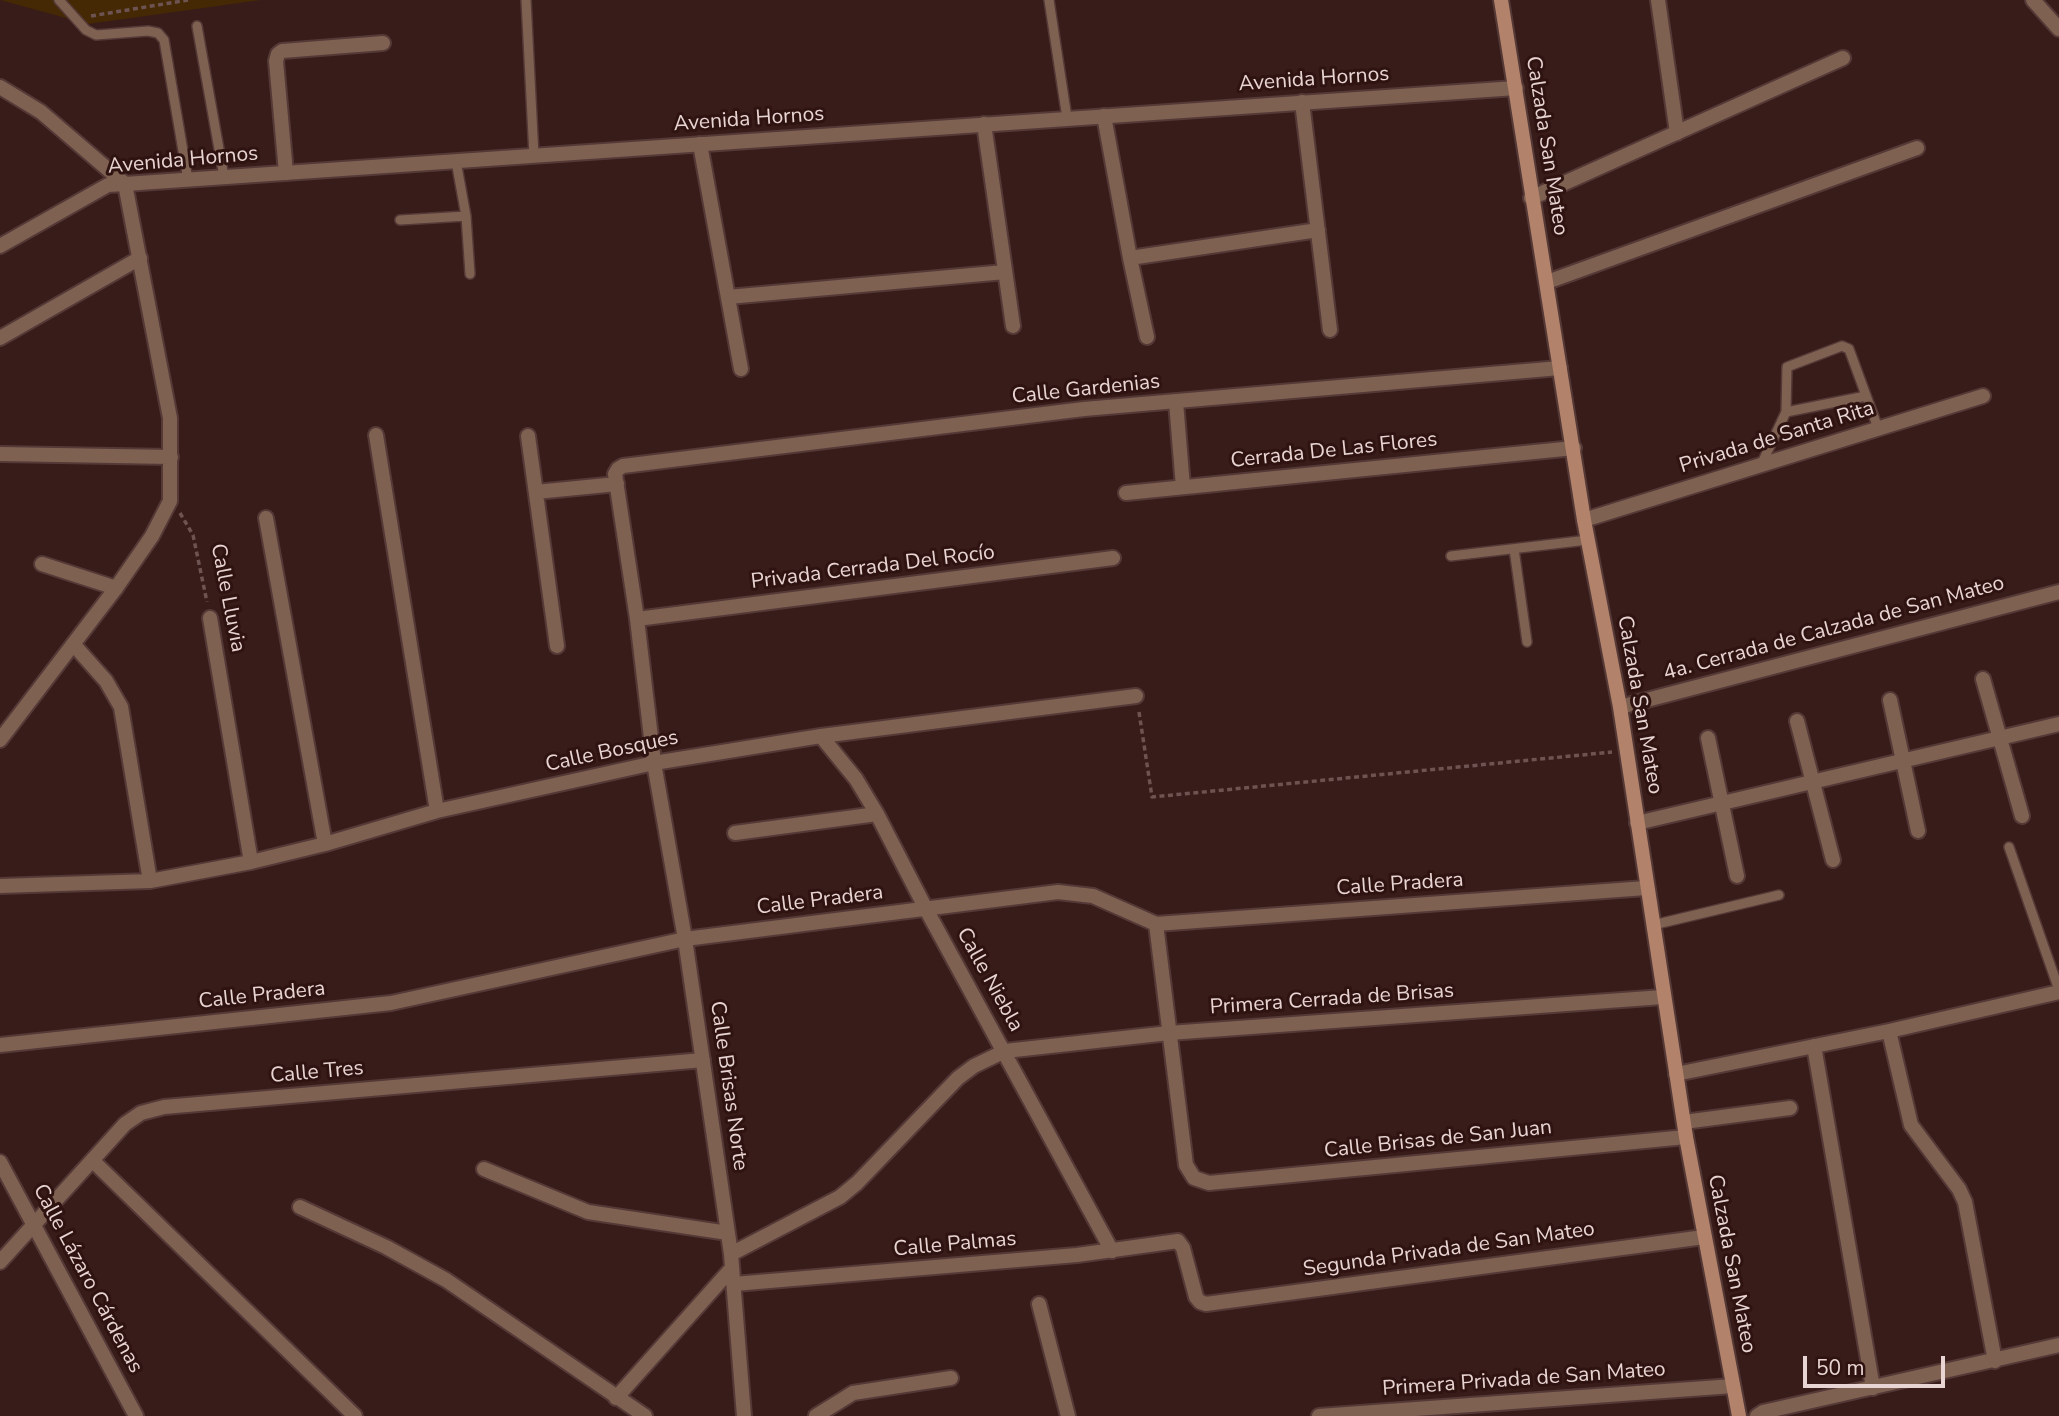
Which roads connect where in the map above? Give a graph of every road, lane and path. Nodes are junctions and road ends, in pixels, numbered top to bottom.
1 (59, 0) edge
2 (188, 0) edge
3 (526, 0) edge
4 (1049, 0) edge
5 (1501, 0) edge
6 (1658, 0) edge
7 (2033, 0) edge
8 (75, 18) junction
9 (197, 26) dead end
10 (2059, 29) edge
11 (383, 43) dead end
12 (1843, 58) dead end
13 (0, 87) edge
14 (1516, 88) junction
15 (1302, 102) junction
16 (1104, 116) junction
17 (1068, 118) junction
18 (984, 124) junction
19 (1677, 133) junction
20 (700, 144) junction
21 (1917, 148) dead end
22 (534, 156) junction
23 (456, 161) junction
24 (286, 173) junction
25 (224, 177) junction
26 (188, 180) junction
27 (125, 184) junction
28 (1531, 198) junction
29 (466, 216) junction
30 (400, 220) dead end
31 (1318, 230) junction
32 (0, 246) edge
33 (140, 258) junction
34 (1130, 258) junction
35 (1006, 272) junction
36 (470, 274) dead end
37 (1547, 282) junction
38 (728, 297) junction
39 (1013, 326) dead end
40 (1330, 330) dead end
41 (1147, 337) dead end
42 (0, 338) edge
43 (1560, 368) junction
44 (741, 369) dead end
45 (1866, 396) junction
46 (1983, 396) dead end
47 (1177, 402) junction
48 (1786, 412) junction
49 (1878, 428) junction
50 (376, 435) dead end
51 (528, 436) dead end
52 (1574, 448) junction
53 (0, 454) edge
54 (171, 457) junction
55 (1761, 465) junction
56 (618, 469) joint
57 (617, 484) junction
58 (1183, 487) junction
59 (536, 492) junction
60 (1126, 493) dead end
61 (170, 501) junction
62 (266, 518) dead end
63 (1584, 520) junction
64 (1588, 540) junction
65 (1514, 549) junction
66 (1451, 556) dead end
67 (1113, 558) dead end
68 (43, 564) dead end
69 (116, 588) junction
70 (2059, 592) edge
71 (210, 618) joint
72 (637, 619) junction
73 (1527, 642) dead end
74 (74, 645) junction
75 (557, 646) dead end
76 (1983, 679) dead end
77 (1136, 696) joint
78 (1890, 700) dead end
79 (1620, 708) junction
80 (1797, 721) dead end
81 (2059, 724) edge
82 (821, 736) junction
83 (2000, 737) junction
84 (1708, 738) dead end
85 (0, 740) edge
86 (1626, 751) junction
87 (1901, 760) junction
88 (654, 764) junction
89 (1812, 781) junction
90 (1723, 802) junction
91 (437, 811) junction
92 (877, 814) junction
93 (2022, 816) dead end
94 (1637, 822) junction
95 (1919, 831) dead end
96 (736, 833) dead end
97 (326, 844) junction
98 (2009, 847) dead end
99 (1833, 860) dead end
100 (251, 862) junction
101 (1737, 876) dead end
102 (149, 881) junction
103 (0, 886) edge
104 (1646, 888) junction
105 (1779, 895) dead end
106 (926, 909) junction
107 (1156, 924) junction
108 (1653, 925) junction
109 (685, 939) junction
110 (2059, 991) edge
111 (1663, 997) junction
112 (1889, 1031) junction
113 (1169, 1033) junction
114 (0, 1045) edge
115 (1814, 1046) junction
116 (1005, 1051) junction
117 (703, 1060) junction
118 (1676, 1074) junction
119 (1790, 1108) dead end
120 (1684, 1122) junction
121 (1686, 1137) junction
122 (93, 1161) junction
123 (0, 1162) edge
124 (484, 1169) dead end
125 (300, 1207) dead end
126 (33, 1225) junction
127 (728, 1233) junction
128 (1704, 1237) junction
129 (1178, 1241) joint
130 (1112, 1251) junction
131 (731, 1261) junction
132 (0, 1262) edge
133 (734, 1284) junction
134 (1039, 1304) dead end
135 (2059, 1345) edge
136 (1995, 1361) junction
137 (951, 1378) dead end
138 (1733, 1386) junction
139 (1873, 1388) junction
140 (616, 1398) junction
141 (136, 1416) edge
142 (355, 1416) edge
143 (645, 1416) edge
144 (744, 1416) edge
145 (816, 1416) edge
146 (1068, 1416) edge
147 (1319, 1416) edge
148 (1739, 1416) edge
149 (1757, 1416) edge

1 - 8 lane
2 - 8 path
3 - 22 lane
4 - 17 lane
5 - 14 main road, Calzada San Mateo
6 - 19 street
7 - 10 street
8 - 26 lane
9 - 25 lane
11 - 24 street
12 - 19 street
13 - 27 street
14 - 15 street, Avenida Hornos
14 - 28 main road, Calzada San Mateo
15 - 16 street, Avenida Hornos
15 - 31 street
16 - 17 street, Avenida Hornos
16 - 34 street
17 - 18 street, Avenida Hornos
18 - 20 street, Avenida Hornos
18 - 35 street
19 - 28 street
20 - 22 street, Avenida Hornos
20 - 38 street
21 - 37 street
22 - 23 street, Avenida Hornos
23 - 24 street, Avenida Hornos
23 - 29 lane
24 - 25 street, Avenida Hornos
25 - 26 street, Avenida Hornos
26 - 27 street, Avenida Hornos
27 - 32 street, Avenida Hornos
27 - 33 street
28 - 37 main road, Calzada San Mateo
29 - 30 lane
29 - 36 lane
31 - 34 street
31 - 40 street
33 - 42 street
33 - 54 street
34 - 41 street
35 - 38 street
35 - 39 street
37 - 43 main road, Calzada San Mateo
38 - 44 street
43 - 47 street, Calle Gardenias
43 - 52 main road, Calzada San Mateo
45 - 48 lane
45 - 48 lane
45 - 49 lane
46 - 49 street, Privada de Santa Rita
47 - 56 street, Calle Gardenias
47 - 58 street
48 - 55 lane
49 - 55 street, Privada de Santa Rita
50 - 91 street
51 - 59 street
52 - 58 street, Cerrada De Las Flores
52 - 63 main road, Calzada San Mateo
53 - 54 street
54 - 61 street
55 - 63 street, Privada de Santa Rita
56 - 57 street, Calle Brisas Norte
57 - 59 street
57 - 72 street, Calle Brisas Norte
58 - 60 street, Cerrada De Las Flores
59 - 75 street
61 - 69 street
61 - 71 path, Calle Lluvia
62 - 97 street
63 - 64 main road, Calzada San Mateo
64 - 65 lane
64 - 79 main road, Calzada San Mateo
65 - 66 lane
65 - 73 lane
67 - 72 street, Privada Cerrada Del Rocío
68 - 69 street
69 - 74 street
70 - 79 street, 4a. Cerrada de Calzada de San Mateo
71 - 100 street, Calle Lluvia
72 - 88 street, Calle Brisas Norte
74 - 85 street
74 - 102 street
76 - 83 street
77 - 82 street, Calle Bosques
77 - 86 path
78 - 87 street
79 - 86 main road, Calzada San Mateo
80 - 89 street
81 - 83 street
82 - 88 street, Calle Bosques
82 - 92 street, Calle Niebla
83 - 87 street
83 - 93 street
84 - 90 street
86 - 94 main road, Calzada San Mateo
87 - 89 street
87 - 95 street
88 - 91 street, Calle Bosques
88 - 109 street, Calle Brisas Norte
89 - 90 street
89 - 99 street
90 - 94 street
90 - 101 street
91 - 97 street, Calle Bosques
92 - 96 street
92 - 106 street, Calle Niebla
94 - 104 main road, Calzada San Mateo
97 - 100 street, Calle Bosques
98 - 110 lane
100 - 102 street, Calle Bosques
102 - 103 street, Calle Bosques
104 - 107 street, Calle Pradera
104 - 108 main road, Calzada San Mateo
105 - 108 lane
106 - 107 street, Calle Pradera
106 - 109 street, Calle Pradera
106 - 116 street, Calle Niebla
107 - 113 street
108 - 111 main road, Calzada San Mateo
109 - 114 street, Calle Pradera
109 - 117 street, Calle Brisas Norte
110 - 112 street
111 - 113 street, Primera Cerrada de Brisas
111 - 118 main road, Calzada San Mateo
112 - 115 street
112 - 136 street
113 - 116 street, Primera Cerrada de Brisas
113 - 121 street, Calle Brisas de San Juan
115 - 118 street
115 - 139 street
116 - 130 street, Calle Niebla
116 - 131 street, Primera Cerrada de Brisas
117 - 122 street, Calle Tres
117 - 127 street, Calle Brisas Norte
118 - 120 main road, Calzada San Mateo
119 - 120 street
120 - 121 main road, Calzada San Mateo
121 - 128 main road, Calzada San Mateo
122 - 126 street, Calle Tres
122 - 142 street
123 - 126 street, Calle Lázaro Cárdenas
124 - 127 street
125 - 140 street
126 - 132 street, Calle Tres
126 - 141 street, Calle Lázaro Cárdenas
127 - 131 street, Calle Brisas Norte
128 - 129 street, Segunda Privada de San Mateo
128 - 138 main road, Calzada San Mateo
129 - 130 street, Calle Palmas
130 - 133 street, Calle Palmas
131 - 133 street, Calle Brisas Norte
131 - 140 street
133 - 144 street, Calle Brisas Norte
134 - 146 street
135 - 136 street
136 - 139 street
137 - 145 street
138 - 147 street, Primera Privada de San Mateo
138 - 148 main road, Calzada San Mateo
139 - 149 street
140 - 143 street

